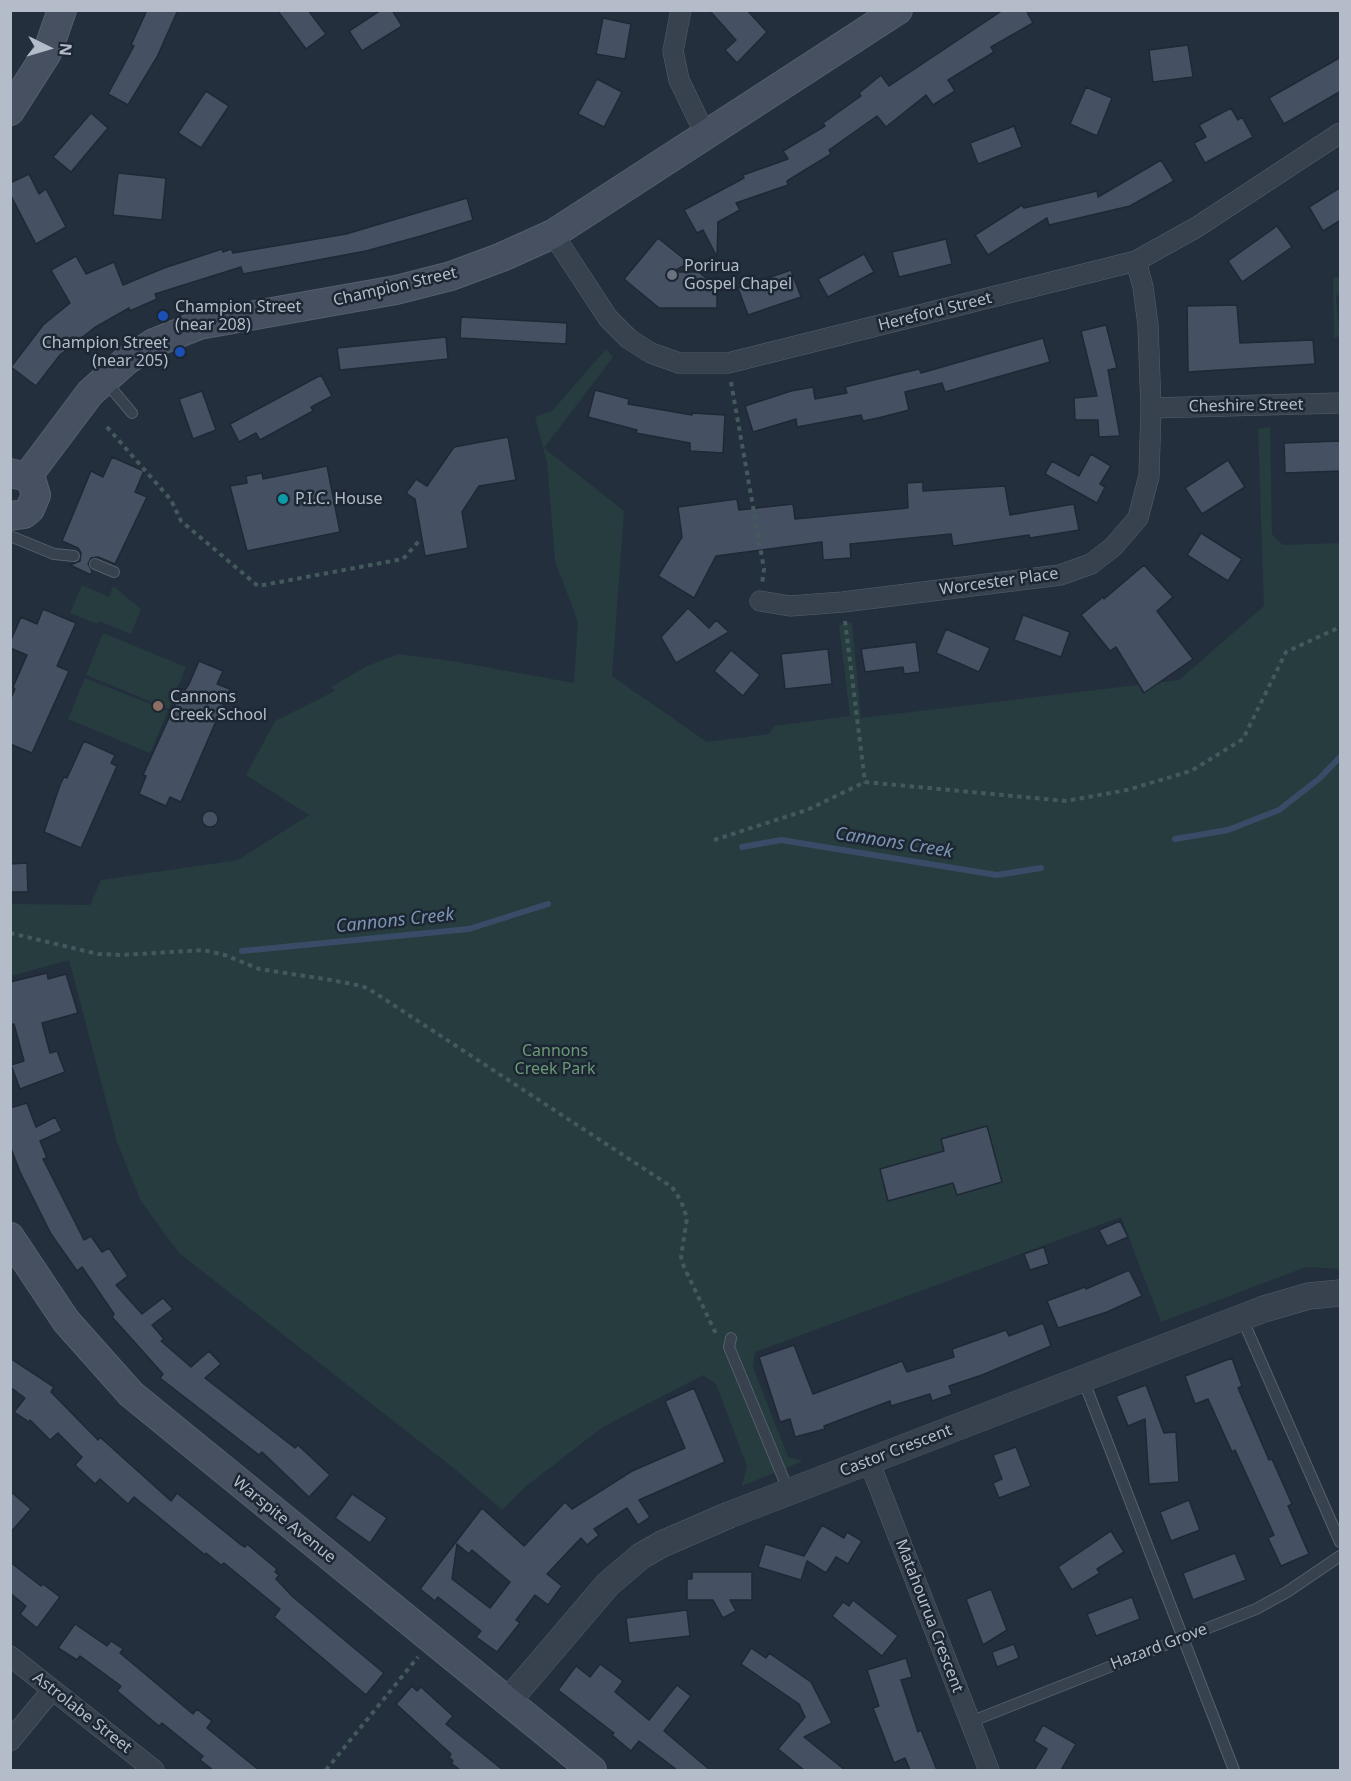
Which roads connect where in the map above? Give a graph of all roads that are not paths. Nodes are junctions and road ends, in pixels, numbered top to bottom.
1 (62, 10) edge
2 (681, 10) edge
3 (898, 10) edge
4 (10, 111) edge
5 (1341, 133) edge
6 (706, 136) junction
7 (553, 234) junction
8 (1136, 261) junction
9 (104, 379) junction
10 (1341, 404) edge
11 (1151, 408) junction
12 (132, 413) dead end
13 (19, 475) edge
14 (10, 516) edge
15 (10, 536) edge
16 (74, 556) dead end
17 (95, 564) dead end
18 (114, 572) dead end
19 (760, 601) road end
20 (11, 1237) edge
21 (1341, 1293) edge
22 (1242, 1317) junction
23 (731, 1338) road end
24 (1083, 1378) junction
25 (869, 1461) junction
26 (789, 1492) junction
27 (1341, 1542) edge
28 (1341, 1556) edge
29 (1183, 1638) junction
30 (10, 1656) edge
31 (52, 1690) junction
32 (509, 1700) junction
33 (970, 1722) junction
34 (10, 1742) edge
35 (154, 1770) edge
36 (592, 1770) edge
37 (989, 1770) edge
38 (1234, 1770) edge

1 - 4 main road
2 - 6 street
3 - 6 main road, Champion Street
5 - 8 street, Hereford Street
6 - 7 main road, Champion Street
7 - 8 street, Hereford Street
7 - 9 main road, Champion Street
8 - 11 street, Worcester Place
9 - 12 lane
9 - 13 main road, Champion Street
10 - 11 street, Cheshire Street
11 - 19 street, Worcester Place
13 - 14 main road
15 - 16 lane
17 - 18 lane
20 - 32 main road, Warspite Avenue
21 - 22 street, Castor Crescent
22 - 24 street, Castor Crescent
22 - 27 lane
23 - 26 lane
24 - 25 street, Castor Crescent
24 - 29 lane
25 - 26 street, Castor Crescent
25 - 33 street, Matahourua Crescent
26 - 32 street, Castor Crescent
28 - 29 lane, Hazard Grove
29 - 33 lane, Hazard Grove
29 - 38 lane
30 - 31 street, Astrolabe Street
31 - 34 street
31 - 35 street, Astrolabe Street
32 - 36 main road, Warspite Avenue
33 - 37 street, Matahourua Crescent

